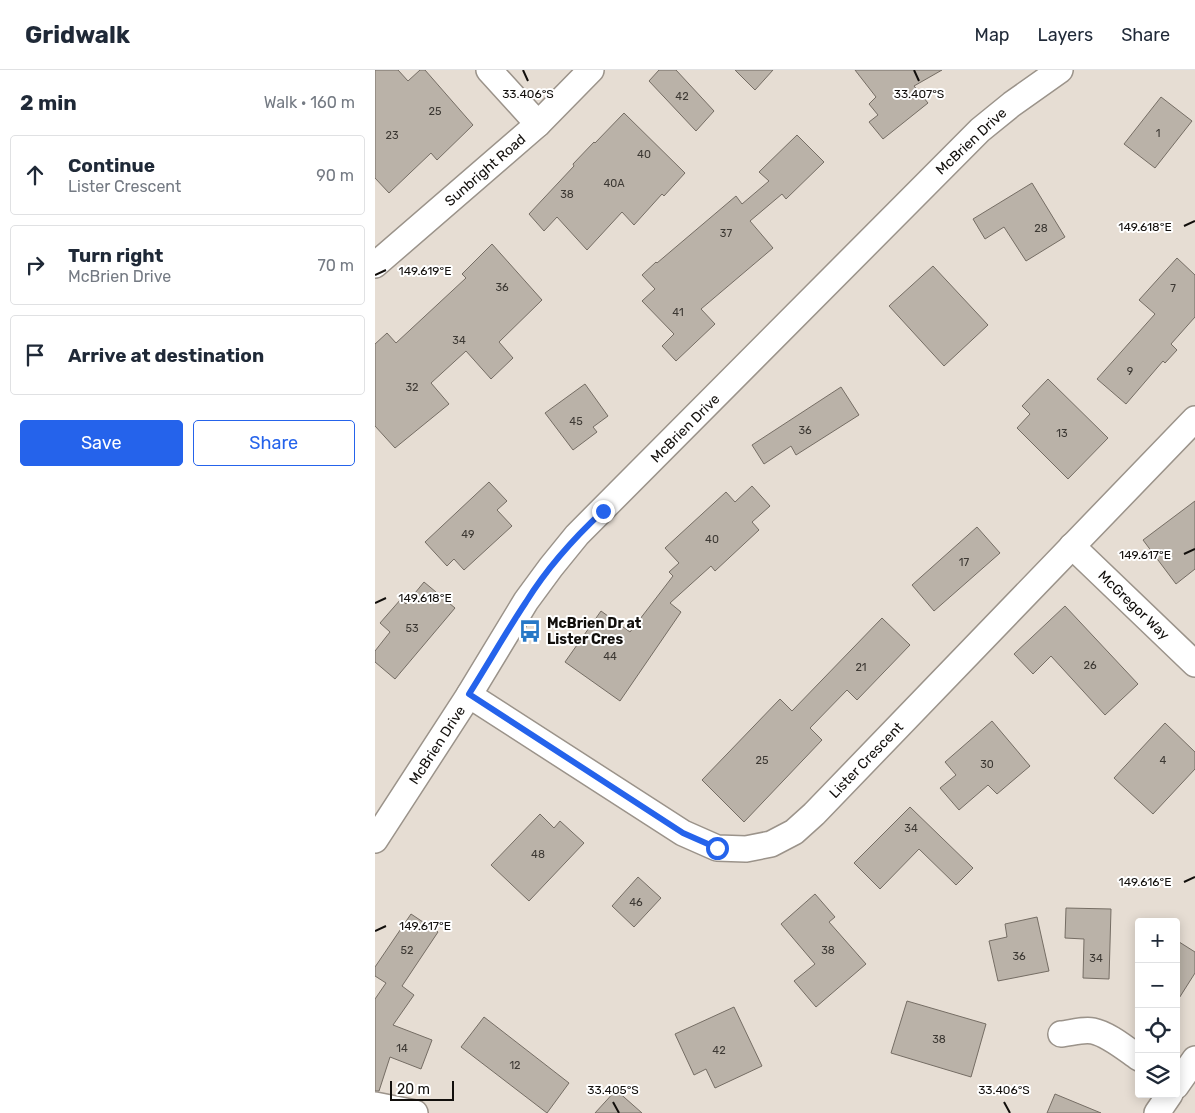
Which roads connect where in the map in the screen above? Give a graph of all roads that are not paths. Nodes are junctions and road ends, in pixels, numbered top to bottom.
1 (489, 70) edge
2 (591, 70) edge
3 (1060, 70) edge
4 (539, 124) junction
5 (375, 265) edge
6 (1195, 419) edge
7 (1072, 546) junction
8 (1195, 664) edge
9 (469, 694) junction
10 (375, 840) edge
11 (1061, 1034) dead end
12 (1135, 1055) edge
13 (1195, 1059) edge
14 (1180, 1080) edge
15 (1167, 1098) edge
16 (375, 1105) edge
17 (415, 1113) edge
18 (1157, 1113) edge

1 - 4 street
2 - 4 street, Sunbright Road
3 - 9 street, McBrien Drive
4 - 5 street, Sunbright Road
6 - 7 street, Lister Crescent
7 - 8 street, McGregor Way
7 - 9 street, Lister Crescent
9 - 10 street, McBrien Drive
11 - 12 street
13 - 14 street
15 - 18 street
16 - 17 street

